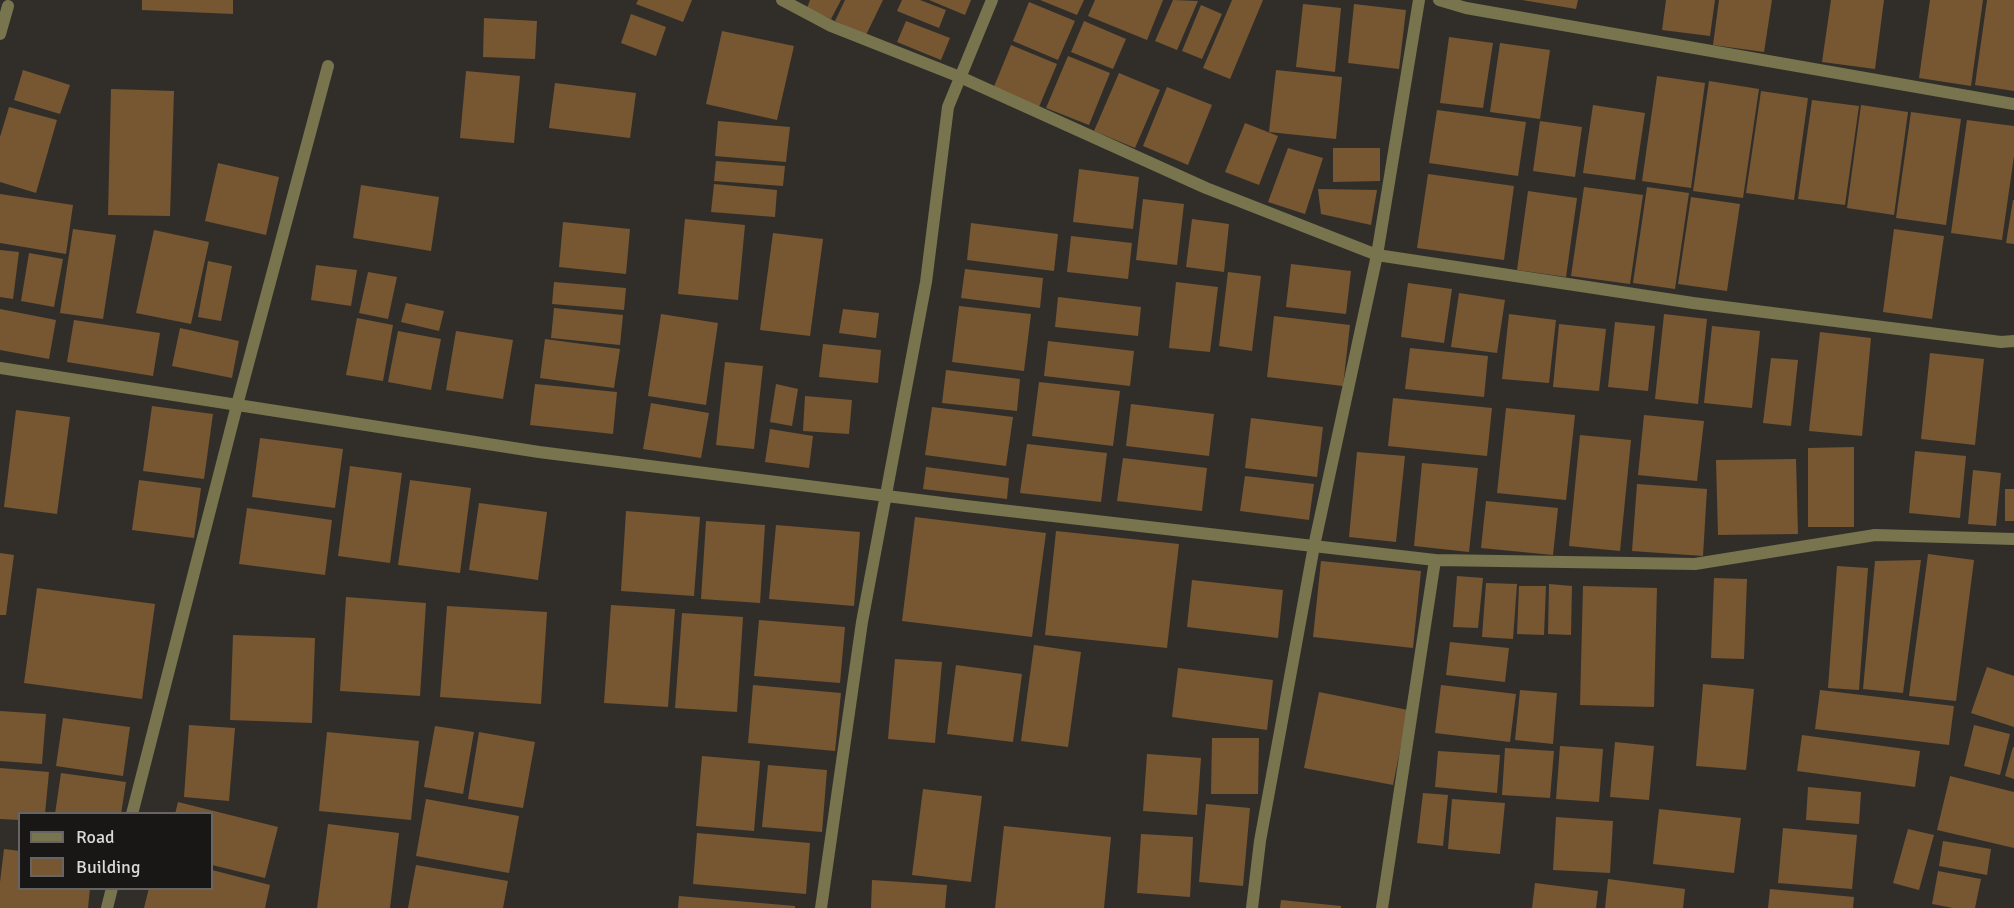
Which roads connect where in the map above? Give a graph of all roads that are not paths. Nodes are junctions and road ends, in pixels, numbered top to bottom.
1 (782, 0) edge
2 (992, 0) edge
3 (1419, 0) edge
4 (1439, 0) edge
5 (8, 6) dead end
6 (0, 34) edge
7 (328, 66) dead end
8 (960, 77) junction
9 (2014, 104) edge
10 (1377, 255) junction
11 (2014, 341) edge
12 (0, 368) edge
13 (237, 405) junction
14 (887, 496) junction
15 (2014, 539) edge
16 (1314, 546) junction
17 (1436, 560) junction
18 (132, 812) edge
19 (112, 890) edge
20 (107, 908) edge
21 (821, 908) edge
22 (1252, 908) edge
23 (1382, 908) edge

1 - 8 street
2 - 8 street
3 - 10 street
4 - 9 street
5 - 6 street
7 - 13 street
8 - 10 street
8 - 14 street
10 - 11 street
10 - 16 street
12 - 13 street
13 - 14 street
13 - 18 street
14 - 16 street
14 - 21 street
15 - 17 street
16 - 17 street
16 - 22 street
17 - 23 street
19 - 20 street

